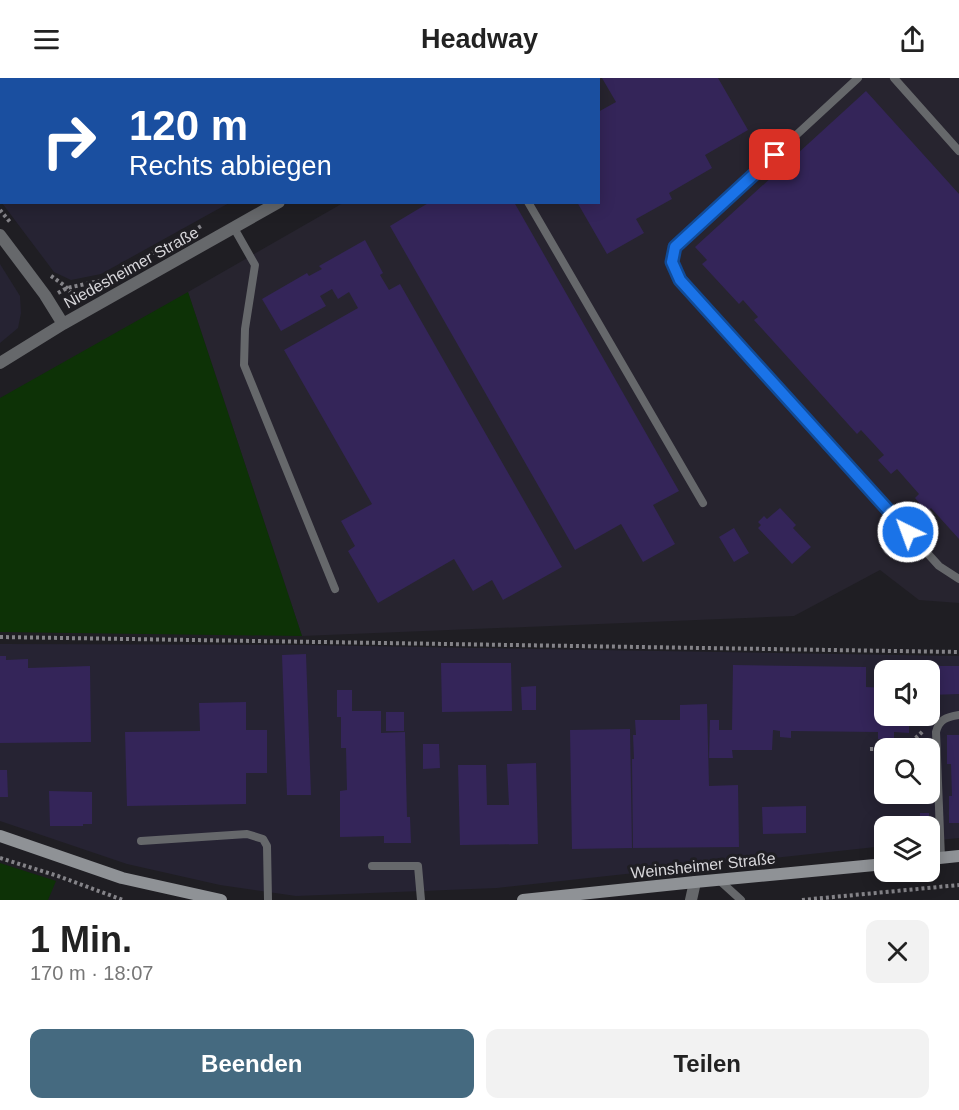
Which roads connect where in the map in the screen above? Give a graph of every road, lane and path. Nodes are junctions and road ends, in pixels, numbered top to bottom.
1 (858, 78) edge
2 (894, 78) edge
3 (959, 151) edge
4 (274, 204) edge
5 (529, 204) edge
6 (0, 210) edge
7 (203, 225) dead end
8 (14, 228) dead end
9 (234, 228) junction
10 (0, 235) edge
11 (50, 275) dead end
12 (67, 288) junction
13 (47, 298) junction
14 (87, 310) junction
15 (63, 324) junction
16 (0, 363) edge
17 (703, 503) dead end
18 (959, 579) edge
19 (335, 589) dead end
20 (0, 637) edge
21 (959, 652) edge
22 (959, 715) edge
23 (940, 724) edge
24 (938, 726) joint
25 (870, 749) dead end
26 (936, 816) edge
27 (0, 836) edge
28 (141, 841) dead end
29 (959, 856) edge
30 (0, 858) edge
31 (940, 858) edge
32 (874, 865) edge
33 (372, 866) dead end
34 (719, 880) junction
35 (694, 882) junction
36 (959, 885) edge
37 (123, 900) edge
38 (221, 900) edge
39 (268, 900) edge
40 (421, 900) edge
41 (523, 900) edge
42 (691, 900) edge
43 (741, 900) edge
44 (802, 900) edge

1 - 18 lane
2 - 3 lane
4 - 9 street, Niedesheimer Straße
5 - 17 lane
6 - 8 path
7 - 12 path
9 - 14 street, Niedesheimer Straße
9 - 19 lane
10 - 13 street
11 - 12 path
12 - 13 path
12 - 14 path
13 - 15 street
14 - 15 street, Niedesheimer Straße
15 - 16 street, Niedesheimer Straße
20 - 21 path
22 - 23 lane
24 - 25 path
24 - 26 lane
27 - 38 main road
28 - 39 lane
29 - 31 main road
30 - 37 path
32 - 34 main road, Weinsheimer Straße
33 - 40 lane
34 - 35 main road, Weinsheimer Straße
34 - 43 lane
35 - 41 main road, Weinsheimer Straße
35 - 42 street
36 - 44 path

